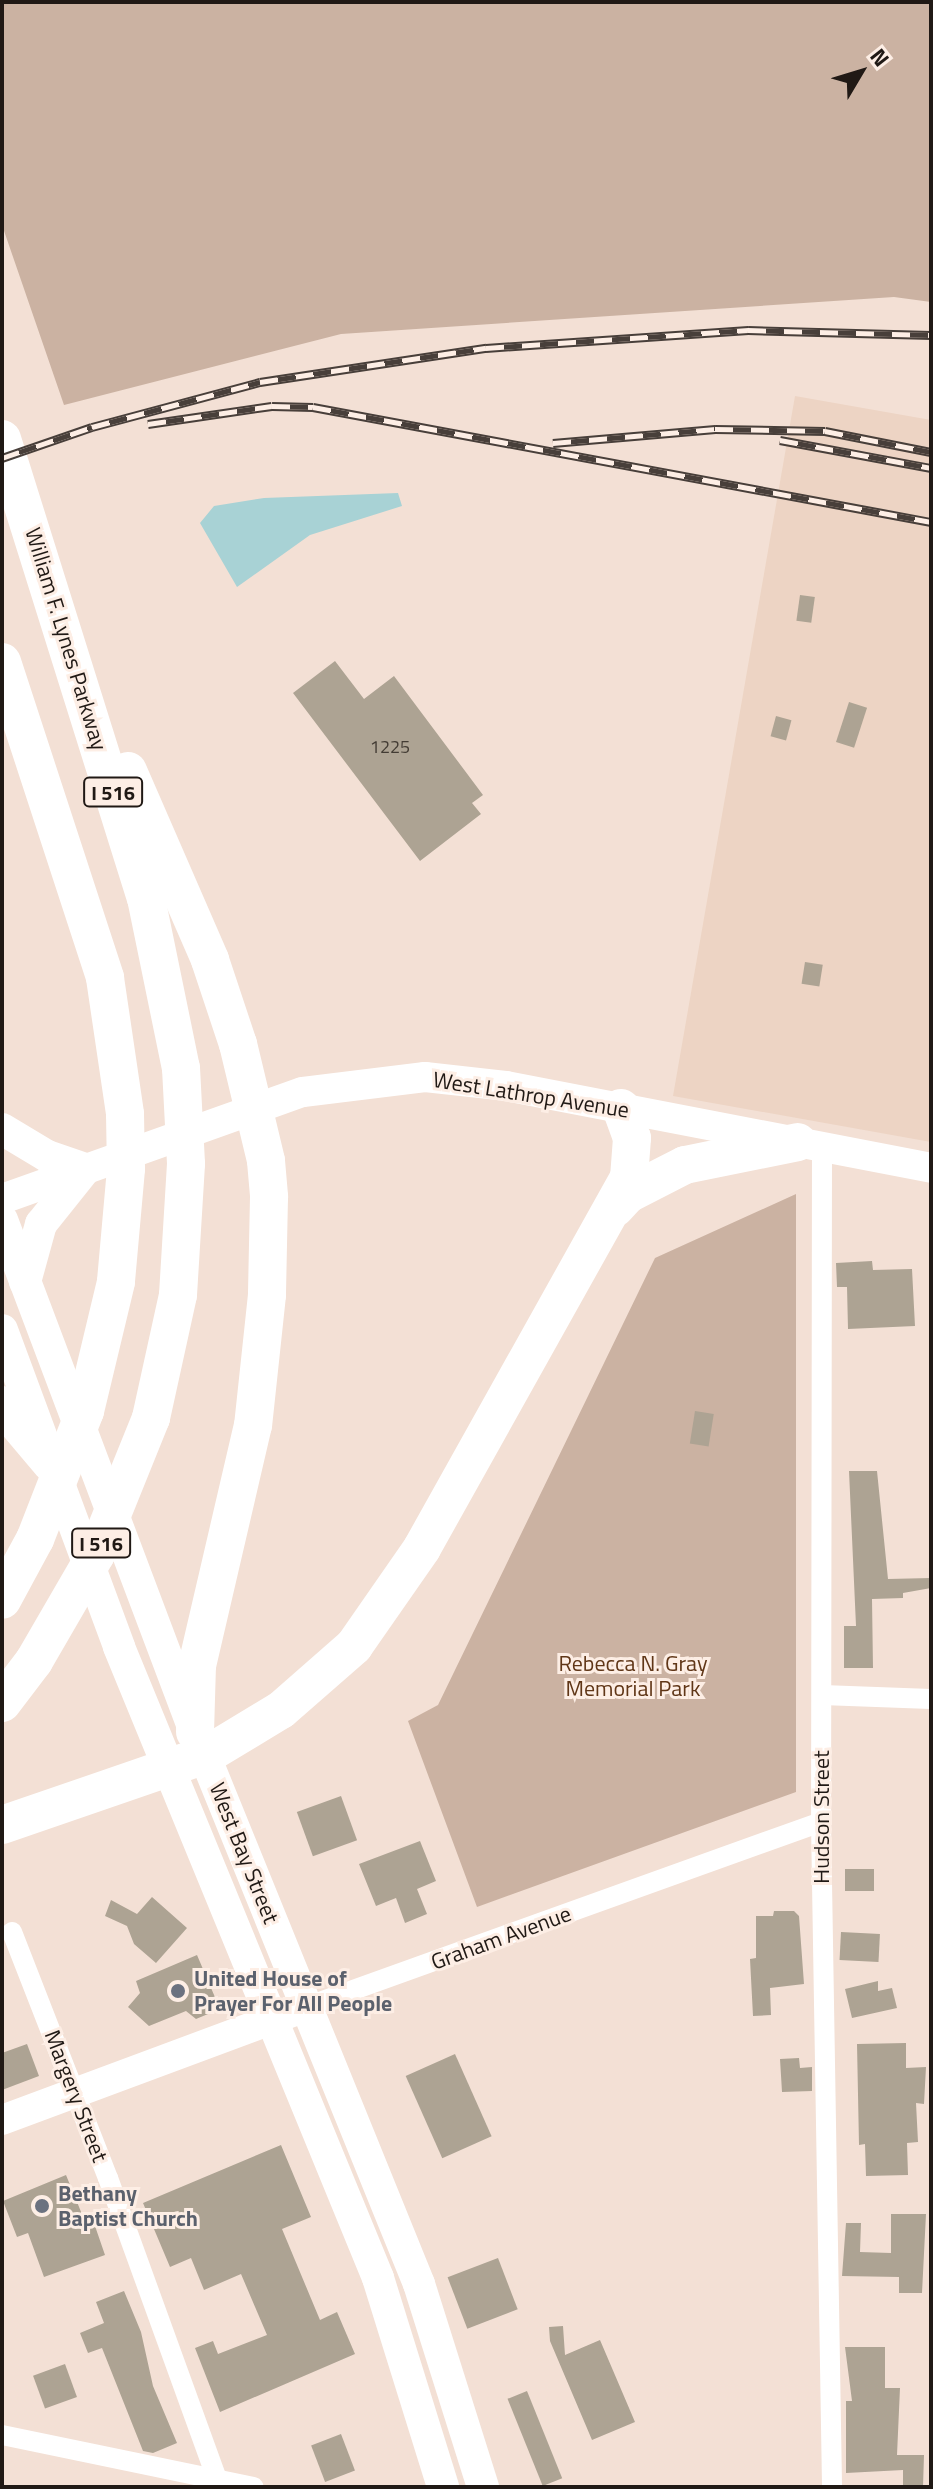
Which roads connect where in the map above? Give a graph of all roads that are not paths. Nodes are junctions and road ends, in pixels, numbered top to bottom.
1 (2, 439) edge
2 (29, 520) junction
3 (2, 662) edge
4 (621, 1108) junction
5 (2, 1129) edge
6 (810, 1144) junction
7 (931, 1168) edge
8 (85, 1169) junction
9 (2, 1199) edge
10 (610, 1213) junction
11 (2, 1220) edge
12 (25, 1285) junction
13 (2, 1330) edge
14 (2, 1405) edge
15 (50, 1480) junction
16 (19, 1541) edge
17 (2, 1600) edge
18 (822, 1695) junction
19 (931, 1699) edge
20 (2, 1703) edge
21 (195, 1732) junction
22 (821, 1822) junction
23 (2, 1825) edge
24 (12, 1932) dead end
25 (306, 2007) junction
26 (274, 2019) junction
27 (75, 2091) junction
28 (2, 2120) edge
29 (2, 2435) edge
30 (215, 2482) edge
31 (254, 2487) edge
32 (443, 2487) edge
33 (483, 2487) edge
34 (832, 2487) edge

1 - 2 highway, William F. Lynes Parkway / I 516
2 - 20 highway, William F. Lynes Parkway / I 516
2 - 21 highway
3 - 15 highway, I 516
4 - 6 street, West Lathrop Avenue
4 - 8 street, West Lathrop Avenue
4 - 10 highway
5 - 8 main road
6 - 7 street, West Lathrop Avenue
6 - 10 highway
6 - 18 street, Hudson Street
8 - 9 street, West Lathrop Avenue
8 - 12 main road
10 - 23 highway
11 - 12 main road, West Bay Street
12 - 21 main road, West Bay Street
13 - 15 main road, West Bay Street
14 - 15 highway
15 - 16 highway
15 - 26 main road, West Bay Street
16 - 17 highway
18 - 19 street
18 - 22 street, Hudson Street
21 - 25 main road, West Bay Street
22 - 25 street, Graham Avenue
22 - 34 street, Hudson Street
24 - 27 street, Margery Street
25 - 26 street, Graham Avenue
25 - 33 main road, West Bay Street
26 - 27 street, Graham Avenue
26 - 32 main road, West Bay Street
27 - 28 street, Graham Avenue
27 - 30 street, Margery Street
29 - 30 street
30 - 31 street

